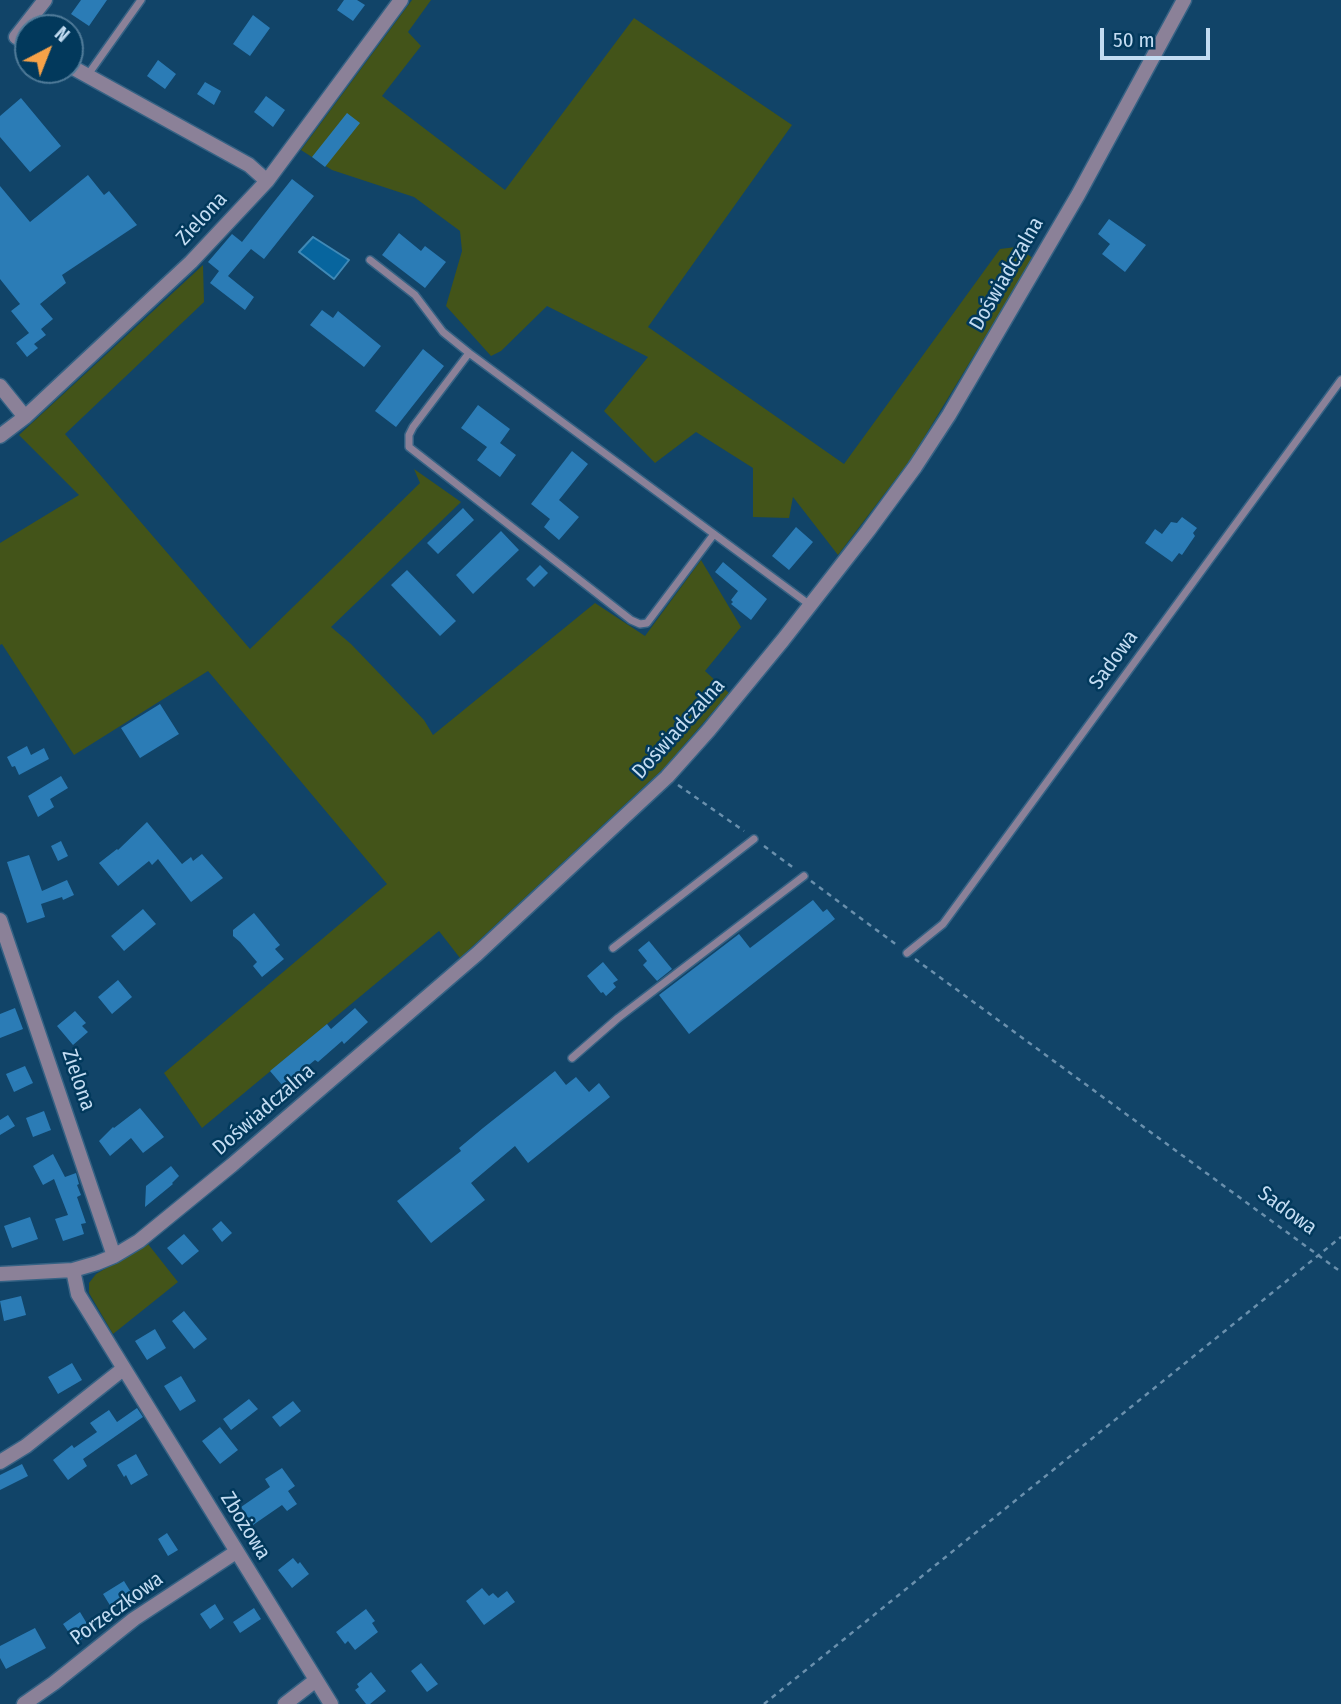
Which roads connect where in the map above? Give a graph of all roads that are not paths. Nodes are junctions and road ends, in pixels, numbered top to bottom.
1 (45, 0) edge
2 (141, 0) edge
3 (401, 0) edge
4 (1184, 0) edge
5 (34, 14) edge
6 (84, 74) edge
7 (87, 76) junction
8 (267, 181) junction
9 (370, 260) dead end
10 (469, 353) junction
11 (1341, 380) edge
12 (0, 386) edge
13 (25, 417) junction
14 (0, 436) edge
15 (714, 534) junction
16 (811, 605) junction
17 (754, 839) road end
18 (804, 876) road end
19 (0, 920) edge
20 (613, 948) dead end
21 (907, 953) road end
22 (572, 1058) dead end
23 (114, 1256) junction
24 (73, 1270) junction
25 (0, 1273) edge
26 (123, 1369) junction
27 (0, 1462) edge
28 (236, 1552) junction
29 (316, 1680) junction
30 (24, 1704) edge
31 (285, 1704) edge
32 (331, 1704) edge

1 - 5 street
2 - 7 lane
3 - 8 street, Zielona
4 - 16 street, Doświadczalna
6 - 7 street
7 - 8 street
8 - 13 street, Zielona
9 - 10 lane
10 - 15 lane
10 - 15 lane
11 - 21 lane, Sadowa
12 - 13 street
13 - 14 street, Zielona
15 - 16 lane
16 - 23 street, Doświadczalna
17 - 20 lane
18 - 22 lane
19 - 23 street, Zielona
23 - 24 street, Doświadczalna
24 - 25 street, Doświadczalna
24 - 26 street, Zbożowa
26 - 27 street
26 - 28 street, Zbożowa
28 - 29 street, Zbożowa
28 - 30 street, Porzeczkowa
29 - 31 street
29 - 32 street, Zbożowa

